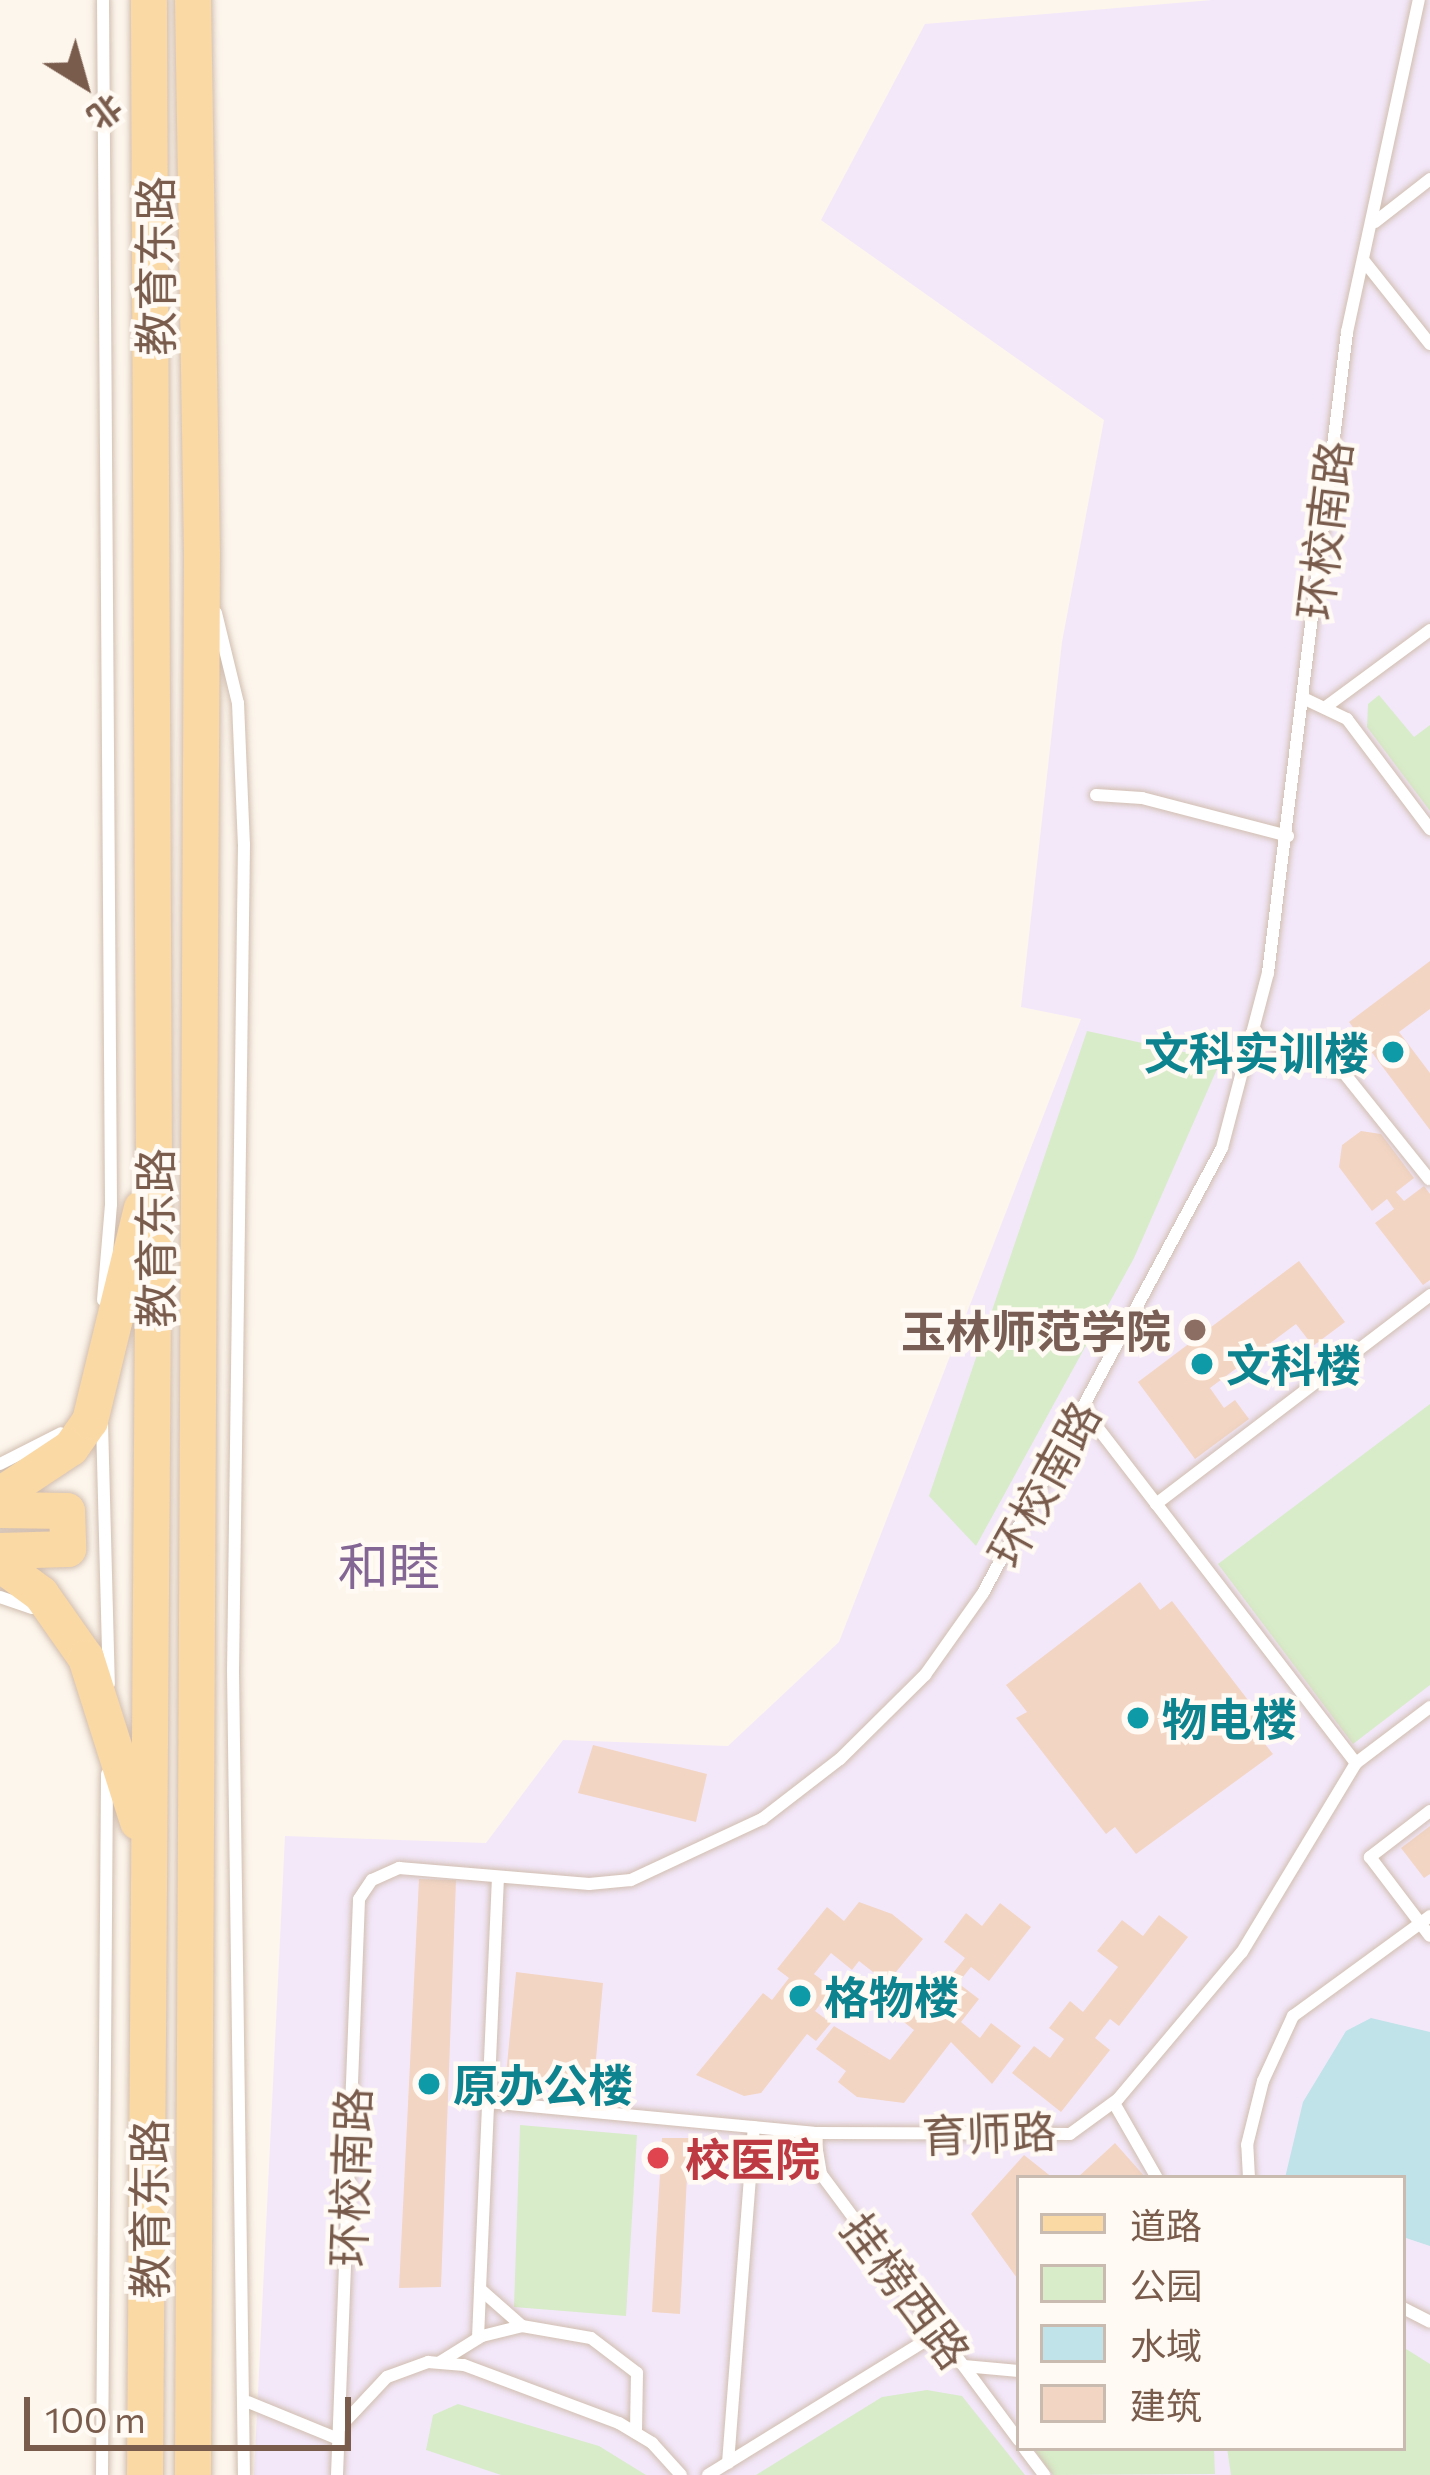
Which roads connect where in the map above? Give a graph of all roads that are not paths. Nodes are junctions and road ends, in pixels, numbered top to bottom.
1 (103, 0) edge
2 (149, 0) edge
3 (193, 0) edge
4 (1419, 0) edge
5 (1430, 178) edge
6 (1374, 223) junction
7 (1364, 262) junction
8 (1430, 344) edge
9 (202, 554) junction
10 (1430, 630) edge
11 (1303, 698) junction
12 (1327, 706) junction
13 (1096, 795) dead end
14 (1430, 829) edge
15 (1288, 836) junction
16 (1255, 1035) junction
17 (154, 1164) junction
18 (1429, 1179) edge
19 (1430, 1295) edge
20 (99, 1378) junction
21 (1084, 1410) junction
22 (0, 1463) edge
23 (0, 1495) edge
24 (1156, 1504) junction
25 (0, 1510) edge
26 (0, 1551) edge
27 (0, 1564) edge
28 (0, 1597) edge
29 (1430, 1707) edge
30 (109, 1736) junction
31 (1356, 1763) junction
32 (108, 1779) junction
33 (1430, 1811) edge
34 (147, 1849) junction
35 (498, 1876) junction
36 (1425, 1920) edge
37 (1430, 1936) edge
38 (488, 2102) junction
39 (1114, 2103) junction
40 (754, 2127) junction
41 (814, 2133) junction
42 (1155, 2175) edge
43 (1250, 2175) edge
44 (480, 2290) junction
45 (522, 2326) junction
46 (938, 2332) junction
47 (478, 2338) junction
48 (439, 2363) junction
49 (964, 2366) junction
50 (1016, 2371) edge
51 (248, 2402) junction
52 (339, 2433) junction
53 (636, 2433) junction
54 (1016, 2437) edge
55 (728, 2463) junction
56 (102, 2475) edge
57 (145, 2475) edge
58 (193, 2475) edge
59 (244, 2475) edge
60 (337, 2475) edge
61 (681, 2475) edge
62 (708, 2475) edge

1 - 20 lane
2 - 17 main road, 教育东路
3 - 9 main road, 教育东路
4 - 6 lane, 环校南路
5 - 6 lane
6 - 7 lane, 环校南路
7 - 8 lane
7 - 11 lane, 环校南路
9 - 51 lane
9 - 58 main road, 教育东路
10 - 12 lane
11 - 12 lane
11 - 15 lane, 环校南路
12 - 14 lane
13 - 15 lane
15 - 16 lane, 环校南路
16 - 18 lane
16 - 21 lane, 环校南路
17 - 20 main road
17 - 34 main road, 教育东路
19 - 24 lane
20 - 22 lane
20 - 23 main road
20 - 30 lane
21 - 24 lane
21 - 35 lane, 环校南路
24 - 31 lane
25 - 26 main road
27 - 30 main road
28 - 32 lane
29 - 31 lane, 育师路
30 - 32 lane
30 - 34 main road
31 - 39 lane, 育师路
32 - 56 lane
33 - 36 lane
34 - 57 main road, 教育东路
35 - 38 lane
35 - 52 lane, 环校南路
36 - 37 lane
36 - 43 lane
38 - 40 lane, 育师路
38 - 44 lane
39 - 41 lane, 育师路
39 - 42 lane
40 - 41 lane, 育师路
40 - 55 lane
41 - 46 lane, 挂榜西路
44 - 45 lane
44 - 47 lane
45 - 47 lane
45 - 53 lane
46 - 49 lane, 挂榜西路
46 - 55 lane
47 - 48 lane
48 - 52 lane
48 - 53 lane
49 - 50 lane
49 - 54 lane, 挂榜西路
51 - 52 lane
51 - 59 lane
52 - 60 lane
53 - 61 lane
55 - 62 lane

